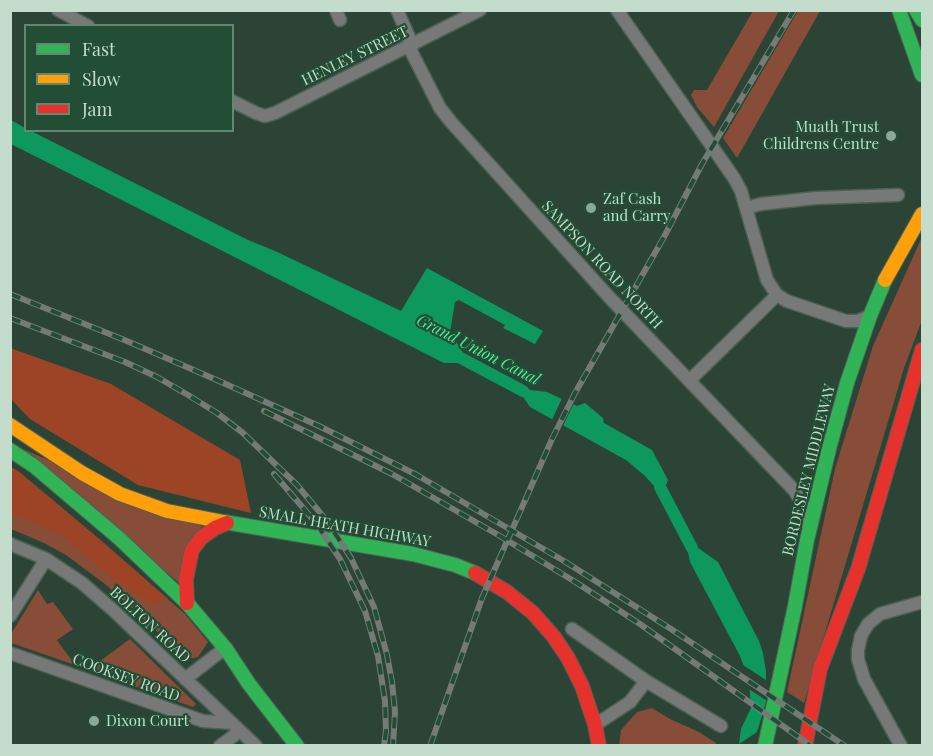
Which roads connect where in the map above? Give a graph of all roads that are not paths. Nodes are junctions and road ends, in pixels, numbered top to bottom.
1 (58, 10) edge
2 (397, 10) edge
3 (480, 10) edge
4 (617, 10) edge
5 (899, 10) edge
6 (916, 10) edge
7 (922, 20) edge
8 (84, 24) edge
9 (411, 45) junction
10 (922, 75) edge
11 (234, 102) edge
12 (898, 195) dead end
13 (746, 208) junction
14 (922, 214) edge
15 (777, 295) junction
16 (870, 316) junction
17 (922, 350) edge
18 (690, 380) junction
19 (10, 425) edge
20 (10, 450) edge
21 (227, 524) junction
22 (807, 540) junction
23 (10, 544) edge
24 (46, 559) junction
25 (922, 602) edge
26 (187, 603) junction
27 (10, 616) edge
28 (572, 629) dead end
29 (226, 649) junction
30 (10, 652) edge
31 (185, 679) junction
32 (646, 681) junction
33 (595, 725) junction
34 (720, 726) dead end
35 (236, 727) junction
36 (220, 746) edge
37 (256, 746) edge
38 (297, 746) edge
39 (599, 746) edge
40 (765, 746) edge
41 (805, 746) edge
42 (902, 746) edge

1 - 8 street
2 - 9 street, SAMPSON ROAD NORTH
3 - 9 street, HENLEY STREET
4 - 13 street
5 - 10 highway
6 - 7 highway
9 - 11 street, HENLEY STREET
9 - 18 street, SAMPSON ROAD NORTH
12 - 13 street
13 - 15 street
14 - 16 highway, BORDESLEY MIDDLEWAY
15 - 16 street
15 - 18 street
16 - 22 highway, BORDESLEY MIDDLEWAY
17 - 41 highway
18 - 22 street, SAMPSON ROAD NORTH
19 - 21 highway, SMALL HEATH HIGHWAY
20 - 26 highway
21 - 26 highway
21 - 33 highway, SMALL HEATH HIGHWAY
22 - 40 highway, BORDESLEY MIDDLEWAY
23 - 24 street, BOLTON ROAD
24 - 27 street
24 - 31 street, BOLTON ROAD
25 - 42 street
26 - 29 highway
28 - 32 street
29 - 31 street
29 - 38 highway
30 - 35 street, COOKSEY ROAD
31 - 35 street, BOLTON ROAD
32 - 33 street
32 - 34 street
33 - 39 highway, SMALL HEATH HIGHWAY
35 - 36 street
35 - 37 street, BOLTON ROAD

